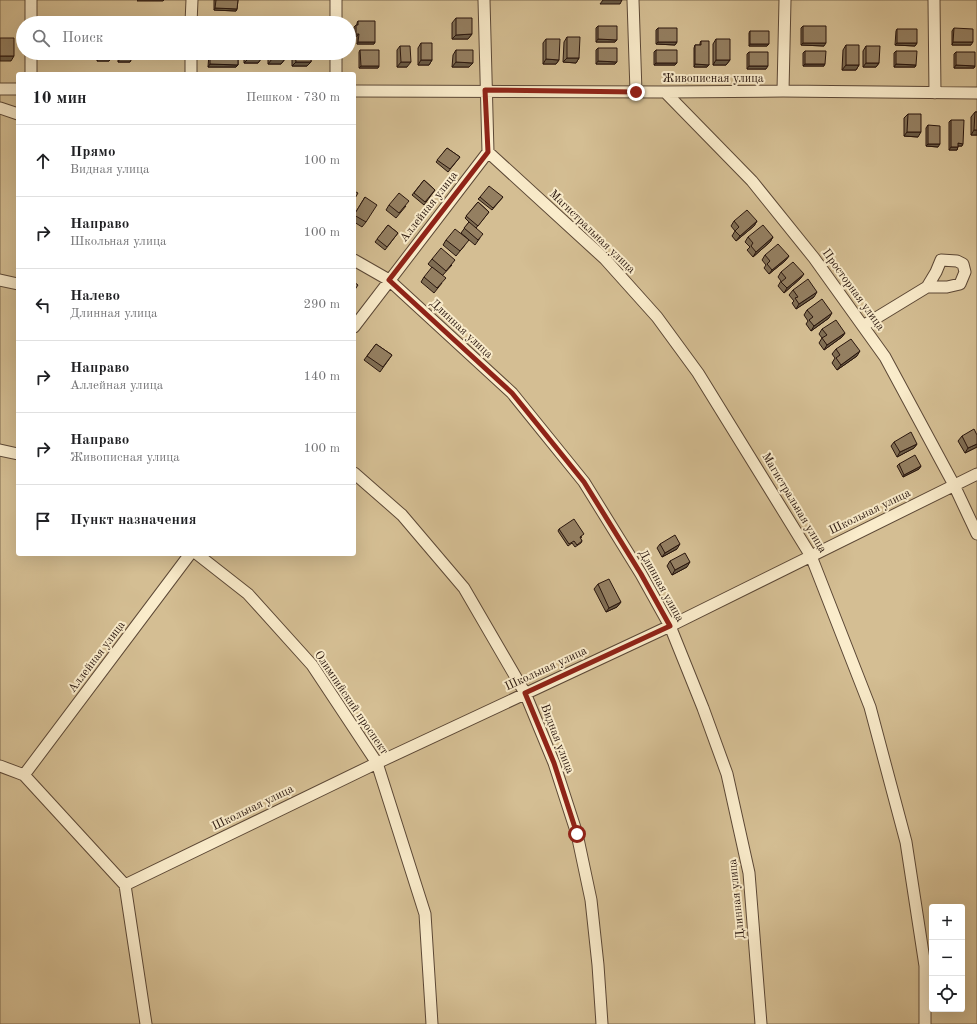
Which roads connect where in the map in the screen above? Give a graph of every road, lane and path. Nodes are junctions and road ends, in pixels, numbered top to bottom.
1 (31, 0) edge
2 (192, 0) edge
3 (336, 0) edge
4 (484, 0) edge
5 (633, 0) edge
6 (785, 0) edge
7 (934, 0) edge
8 (31, 16) edge
9 (192, 16) edge
10 (336, 16) edge
11 (31, 60) edge
12 (191, 60) edge
13 (336, 60) edge
14 (31, 72) edge
15 (191, 72) edge
16 (336, 72) edge
17 (0, 89) edge
18 (16, 90) edge
19 (485, 90) junction
20 (356, 91) edge
21 (783, 91) junction
22 (636, 92) junction
23 (665, 92) junction
24 (935, 93) junction
25 (977, 93) edge
26 (0, 108) edge
27 (16, 113) edge
28 (488, 152) junction
29 (356, 261) edge
30 (0, 280) edge
31 (389, 280) junction
32 (16, 284) edge
33 (927, 287) dead end
34 (356, 324) edge
35 (863, 326) junction
36 (0, 450) edge
37 (16, 454) edge
38 (977, 474) edge
39 (356, 475) edge
40 (954, 485) junction
41 (977, 534) edge
42 (188, 556) edge
43 (200, 556) edge
44 (811, 556) junction
45 (670, 626) junction
46 (525, 693) junction
47 (377, 763) junction
48 (0, 766) edge
49 (24, 775) junction
50 (125, 885) junction
51 (146, 1024) edge
52 (432, 1024) edge
53 (602, 1024) edge
54 (761, 1024) edge
55 (925, 1024) edge

1 - 8 street
2 - 9 street
3 - 10 street
4 - 19 street
5 - 22 street
6 - 21 street
7 - 24 street
11 - 14 street
12 - 15 street
13 - 16 street
17 - 18 street
19 - 20 street, Живописная улица
19 - 22 street, Живописная улица
19 - 28 street
21 - 23 street, Живописная улица
21 - 24 street, Живописная улица
22 - 23 street, Живописная улица
23 - 35 street, Просторная улица
24 - 25 street, Живописная улица
26 - 27 street
28 - 31 street, Аллейная улица
28 - 44 street, Магистральная улица
29 - 31 street, Длинная улица
30 - 32 street
31 - 34 street, Аллейная улица
31 - 45 street, Длинная улица
33 - 35 street
35 - 40 street, Просторная улица
36 - 37 street
38 - 40 street, Школьная улица
39 - 46 street, Видная улица
40 - 41 street, Просторная улица
40 - 44 street, Школьная улица
42 - 49 street, Аллейная улица
43 - 47 street, Олимпийский проспект
44 - 45 street, Школьная улица
44 - 55 street, Магистральная улица
45 - 46 street, Школьная улица
45 - 54 street, Длинная улица
46 - 47 street, Школьная улица
46 - 53 street, Видная улица
47 - 50 street, Школьная улица
47 - 52 street, Олимпийский проспект
48 - 49 street
49 - 50 street
50 - 51 street

